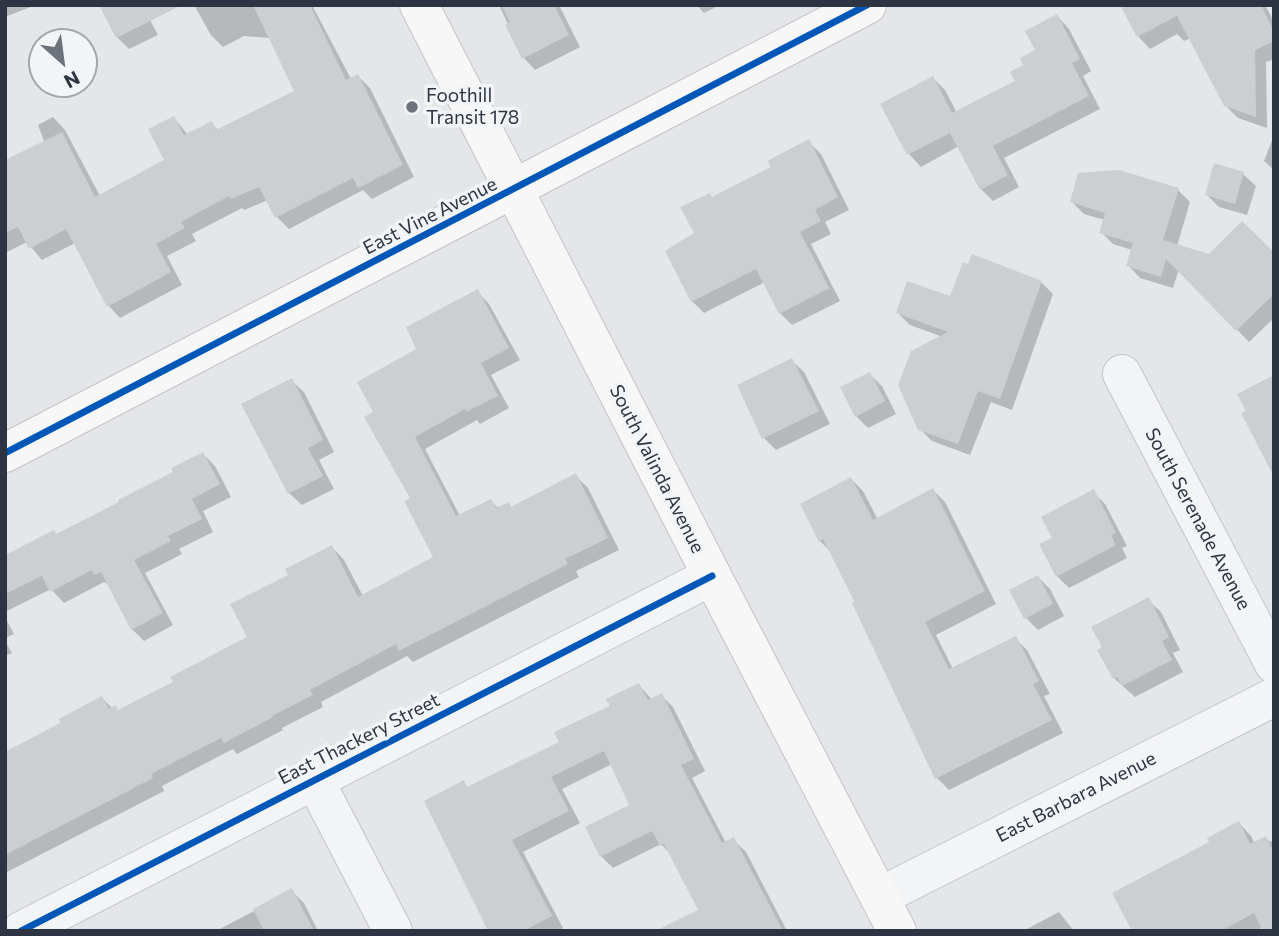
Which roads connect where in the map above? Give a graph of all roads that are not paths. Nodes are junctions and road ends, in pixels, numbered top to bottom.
1 (419, 5) edge
2 (867, 5) edge
3 (515, 190) junction
4 (1122, 374) dead end
5 (5, 453) edge
6 (712, 576) junction
7 (1274, 664) edge
8 (1274, 696) edge
9 (314, 779) junction
10 (879, 897) junction
11 (22, 931) edge
12 (393, 931) edge
13 (897, 931) edge

1 - 3 main road, South Valinda Avenue
2 - 3 main road, East Vine Avenue
3 - 5 main road, East Vine Avenue
3 - 6 main road, South Valinda Avenue
4 - 7 street, South Serenade Avenue
6 - 9 street, East Thackery Street
6 - 10 main road, South Valinda Avenue
8 - 10 street, East Barbara Avenue
9 - 11 street, East Thackery Street
9 - 12 street
10 - 13 main road, South Valinda Avenue

